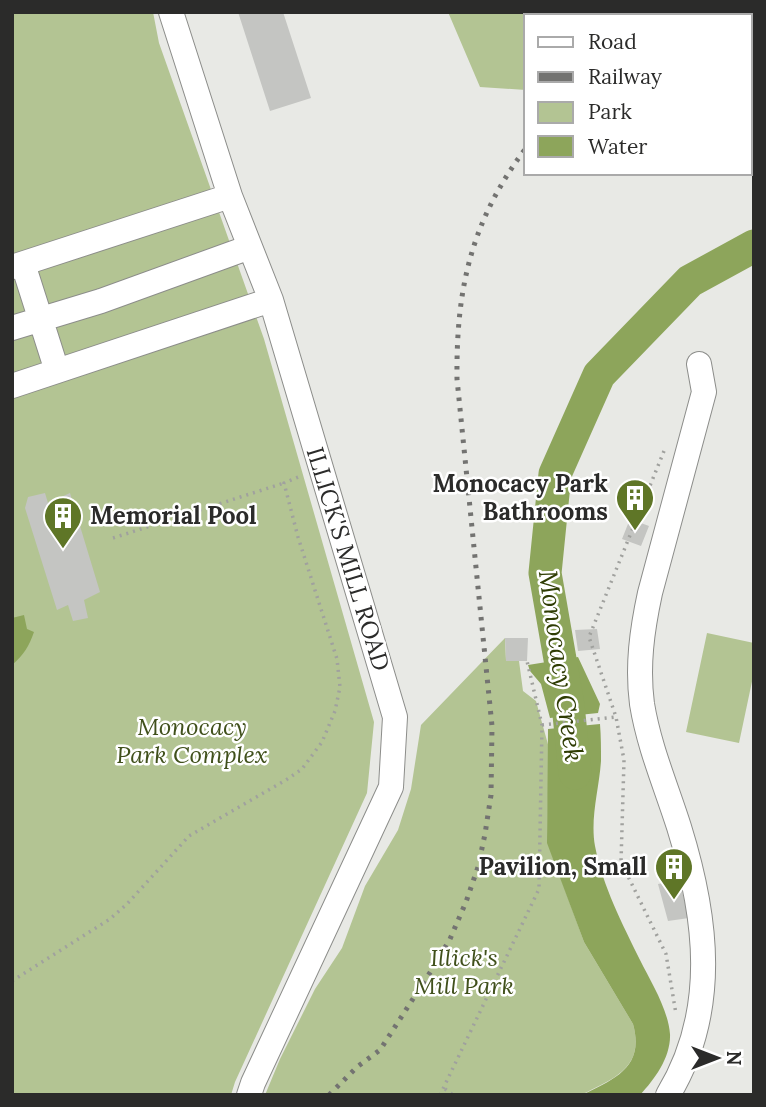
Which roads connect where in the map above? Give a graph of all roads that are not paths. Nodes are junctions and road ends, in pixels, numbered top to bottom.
1 (171, 12) edge
2 (230, 196) junction
3 (250, 247) junction
4 (18, 266) edge
5 (271, 300) junction
6 (41, 319) junction
7 (12, 328) edge
8 (699, 365) dead end
9 (57, 371) junction
10 (12, 386) edge
11 (250, 1095) edge
12 (668, 1095) edge

1 - 2 street, ILLICK'S MILL ROAD
2 - 3 street, ILLICK'S MILL ROAD
2 - 4 street
3 - 5 street, ILLICK'S MILL ROAD
3 - 6 street
4 - 6 street
5 - 9 street
5 - 11 street, ILLICK'S MILL ROAD
6 - 7 street
6 - 9 street
8 - 12 street
9 - 10 street

